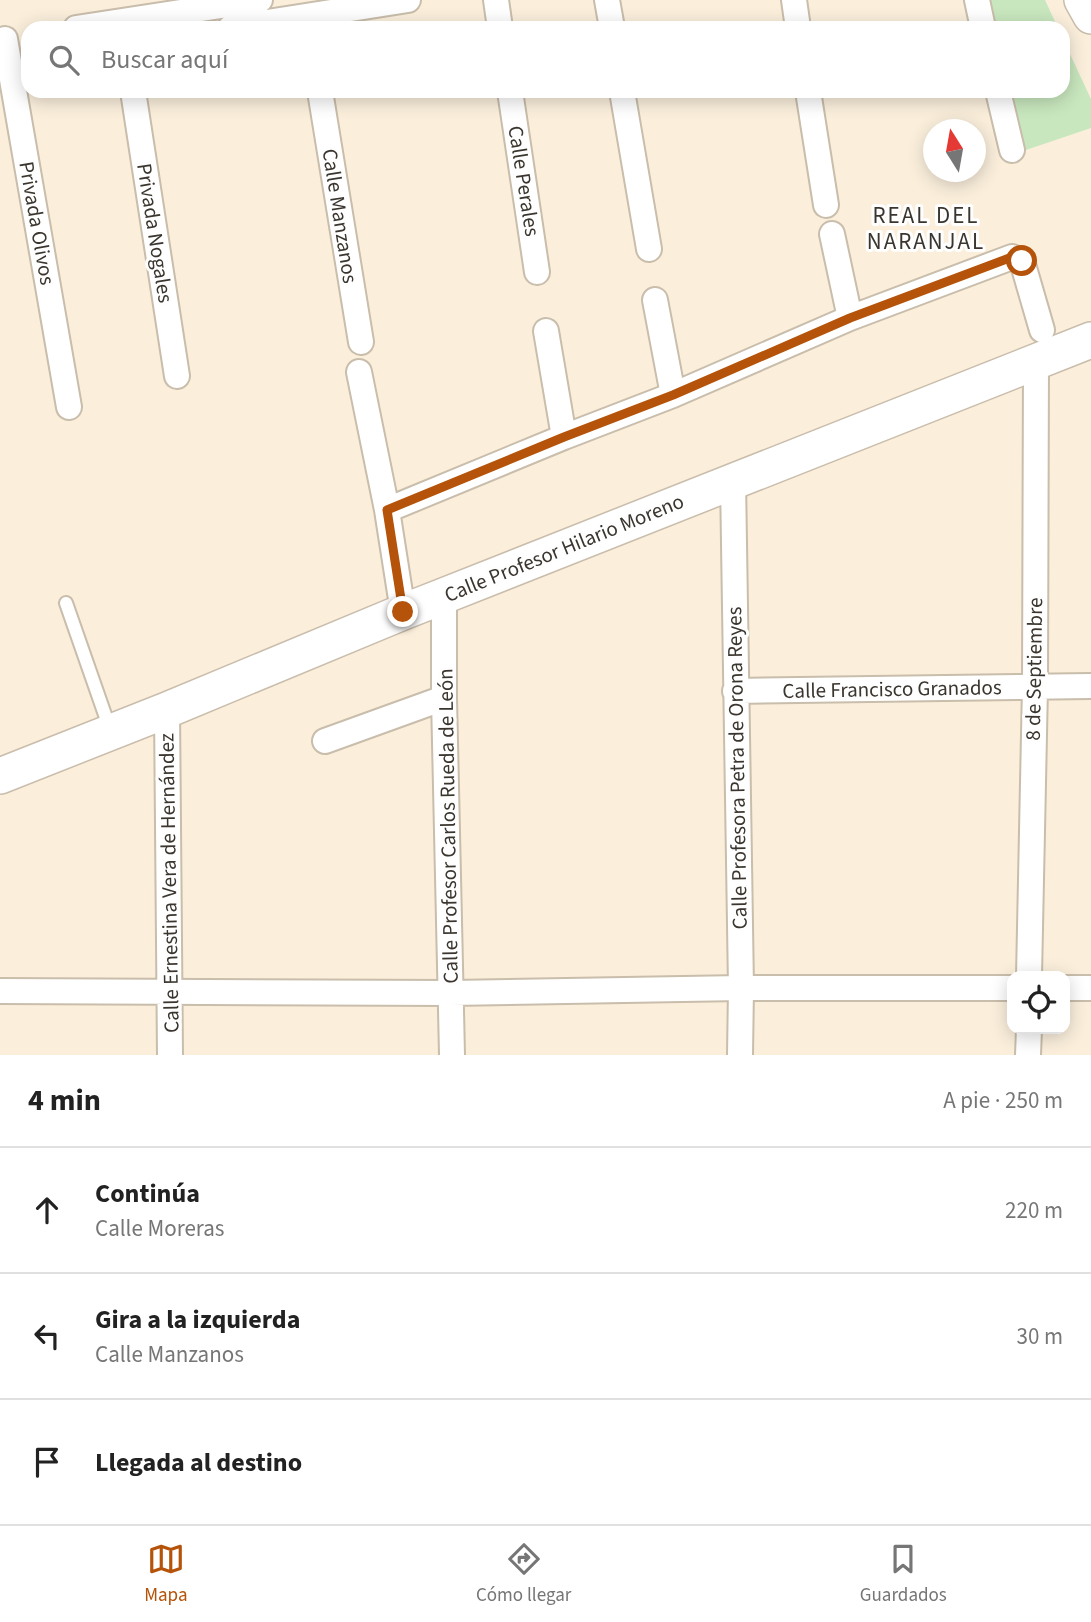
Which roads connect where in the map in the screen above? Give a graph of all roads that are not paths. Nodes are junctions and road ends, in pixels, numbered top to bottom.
1 (260, 0) edge
2 (408, 0) edge
3 (496, 0) edge
4 (607, 0) edge
5 (794, 0) edge
6 (977, 0) edge
7 (1083, 0) edge
8 (308, 14) edge
9 (1091, 16) edge
10 (140, 21) edge
11 (269, 21) edge
12 (499, 21) edge
13 (611, 21) edge
14 (797, 21) edge
15 (982, 21) edge
16 (11, 38) edge
17 (13, 65) edge
18 (134, 98) edge
19 (321, 98) edge
20 (511, 98) edge
21 (623, 98) edge
22 (809, 98) edge
23 (1000, 98) edge
24 (1012, 150) dead end
25 (826, 205) dead end
26 (832, 234) dead end
27 (649, 249) dead end
28 (537, 272) dead end
29 (655, 300) dead end
30 (850, 318) junction
31 (546, 331) dead end
32 (1091, 340) edge
33 (361, 342) dead end
34 (1039, 346) junction
35 (359, 372) dead end
36 (177, 376) dead end
37 (673, 395) junction
38 (69, 407) dead end
39 (564, 437) junction
40 (733, 480) junction
41 (387, 510) junction
42 (444, 596) junction
43 (66, 603) dead end
44 (403, 612) junction
45 (1035, 686) junction
46 (1091, 686) edge
47 (735, 691) junction
48 (444, 698) junction
49 (167, 710) junction
50 (111, 732) junction
51 (325, 741) dead end
52 (0, 776) edge
53 (1029, 971) edge
54 (741, 988) junction
55 (1007, 988) edge
56 (1070, 988) edge
57 (1091, 988) edge
58 (0, 991) edge
59 (171, 991) junction
60 (451, 993) junction
61 (1029, 1034) edge
62 (170, 1055) edge
63 (452, 1055) edge
64 (740, 1055) edge
65 (1028, 1055) edge

1 - 10 street
2 - 8 street
3 - 12 street
4 - 13 street
5 - 14 street
6 - 15 street
7 - 9 street
8 - 11 street
16 - 17 street, Privada Olivos
17 - 38 street, Privada Olivos
18 - 36 street, Privada Nogales
19 - 33 street, Calle Manzanos
20 - 28 street, Calle Perales
21 - 27 street
22 - 25 street
23 - 24 street
26 - 30 street
29 - 37 street
30 - 34 street, 8 de Septiembre
30 - 37 street
31 - 39 street
32 - 34 street, Calle Profesor Hilario Moreno
34 - 40 street, Calle Profesor Hilario Moreno
34 - 45 street, 8 de Septiembre
35 - 41 street
37 - 39 street
39 - 41 street
40 - 42 street, Calle Profesor Hilario Moreno
40 - 47 street, Calle Profesora Petra de Orona Reyes
41 - 44 street
42 - 44 street, Calle Profesor Hilario Moreno
42 - 48 street, Calle Profesor Carlos Rueda de León
43 - 50 lane
44 - 49 street, Calle Profesor Hilario Moreno
45 - 46 street, Calle Francisco Granados
45 - 47 street, Calle Francisco Granados
45 - 53 street, 8 de Septiembre
47 - 54 street, Calle Profesora Petra de Orona Reyes
48 - 51 street
48 - 60 street, Calle Profesor Carlos Rueda de León
49 - 50 street, Calle Profesor Hilario Moreno
49 - 59 street, Calle Ernestina Vera de Hernández
50 - 52 street, Calle Profesor Hilario Moreno
54 - 55 street
54 - 60 street
54 - 64 street, Calle Profesora Petra de Orona Reyes
56 - 57 street
58 - 59 street
59 - 60 street
59 - 62 street, Calle Ernestina Vera de Hernández
60 - 63 street, Calle Profesor Carlos Rueda de León
61 - 65 street

